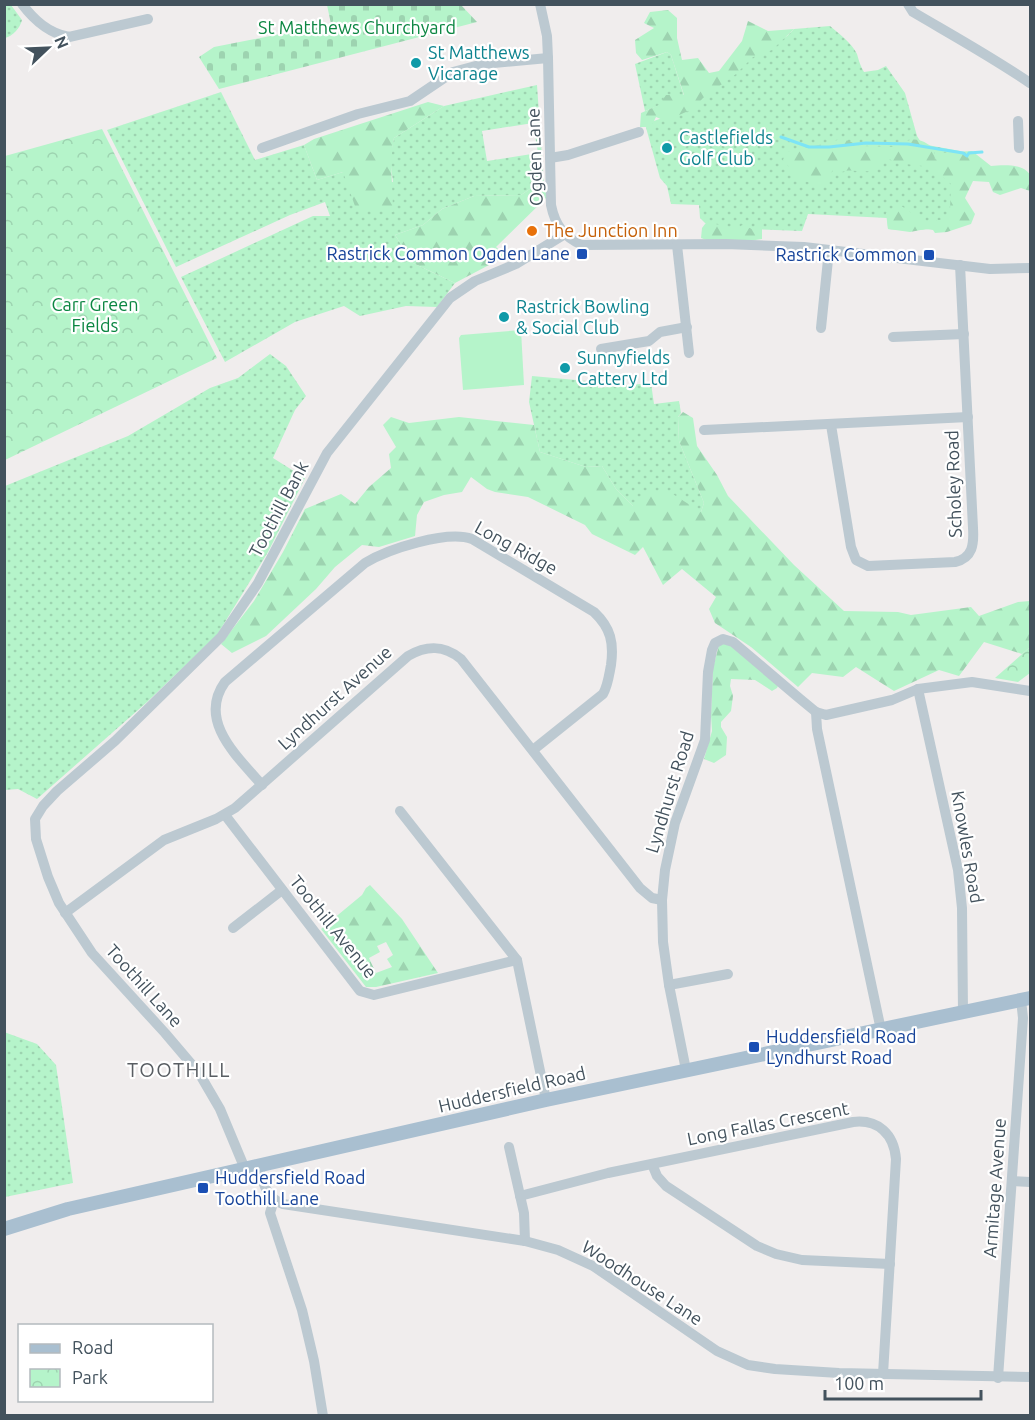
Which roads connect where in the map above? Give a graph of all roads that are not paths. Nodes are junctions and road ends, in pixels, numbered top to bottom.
1 (22, 4) edge
2 (540, 4) edge
3 (908, 4) edge
4 (148, 19) dead end
5 (548, 58) junction
6 (1030, 83) edge
7 (1018, 121) dead end
8 (639, 132) dead end
9 (1030, 133) edge
10 (1018, 134) junction
11 (262, 148) dead end
12 (1019, 148) dead end
13 (550, 158) junction
14 (565, 234) junction
15 (677, 245) junction
16 (829, 250) junction
17 (960, 265) junction
18 (1030, 268) edge
19 (687, 327) junction
20 (821, 328) dead end
21 (964, 334) junction
22 (893, 337) dead end
23 (601, 349) dead end
24 (689, 353) dead end
25 (968, 417) junction
26 (831, 425) junction
27 (704, 430) dead end
28 (915, 690) junction
29 (1030, 691) edge
30 (816, 712) junction
31 (533, 750) junction
32 (262, 785) junction
33 (400, 811) dead end
34 (225, 815) junction
35 (35, 819) joint
36 (282, 890) junction
37 (662, 900) junction
38 (65, 913) junction
39 (233, 928) dead end
40 (517, 960) junction
41 (728, 974) dead end
42 (669, 985) junction
43 (1026, 999) edge
44 (963, 1013) junction
45 (881, 1030) junction
46 (686, 1070) junction
47 (546, 1100) junction
48 (509, 1147) dead end
49 (652, 1164) junction
50 (251, 1167) junction
51 (1012, 1181) junction
52 (1030, 1182) edge
53 (520, 1196) junction
54 (274, 1200) junction
55 (4, 1229) edge
56 (525, 1241) junction
57 (890, 1264) junction
58 (883, 1374) junction
59 (1030, 1377) edge
60 (998, 1378) junction
61 (323, 1416) edge

1 - 4 street
2 - 5 street, Ogden Lane
3 - 6 street
5 - 11 street
5 - 13 street, Ogden Lane
7 - 10 street
8 - 13 street
9 - 10 street
10 - 12 street
13 - 14 street, Ogden Lane
14 - 15 street
14 - 35 street, Toothill Bank
15 - 16 street
15 - 19 street
16 - 17 street
16 - 20 street
17 - 18 street
17 - 21 street, Scholey Road
19 - 23 street
19 - 24 street
21 - 22 street
21 - 25 street, Scholey Road
25 - 26 street
25 - 26 street, Scholey Road
26 - 27 street
28 - 29 street
28 - 30 street
28 - 44 street, Knowles Road
30 - 37 street, Lyndhurst Road
30 - 45 street
31 - 32 street, Lyndhurst Avenue
31 - 32 street, Long Ridge
31 - 37 street, Lyndhurst Avenue
32 - 34 street, Lyndhurst Avenue
33 - 40 street
34 - 36 street, Toothill Avenue
34 - 38 street, Lyndhurst Avenue
35 - 38 street, Toothill Lane
36 - 39 street
36 - 40 street, Toothill Avenue
37 - 42 street, Lyndhurst Road
38 - 50 street, Toothill Lane
40 - 47 street
41 - 42 street
42 - 46 street, Lyndhurst Road
43 - 44 main road, Huddersfield Road
43 - 51 street, Armitage Avenue
44 - 45 main road, Huddersfield Road
45 - 46 main road, Huddersfield Road
46 - 47 main road, Huddersfield Road
47 - 50 main road, Huddersfield Road
48 - 53 street
49 - 53 street, Long Fallas Crescent
49 - 57 street
49 - 57 street, Long Fallas Crescent
50 - 54 street
50 - 55 main road, Huddersfield Road
51 - 52 street
51 - 60 street, Armitage Avenue
53 - 56 street
54 - 56 street, Woodhouse Lane
54 - 61 street
56 - 58 street, Woodhouse Lane
57 - 58 street, Long Fallas Crescent
58 - 60 street, Woodhouse Lane
59 - 60 street, Woodhouse Lane

